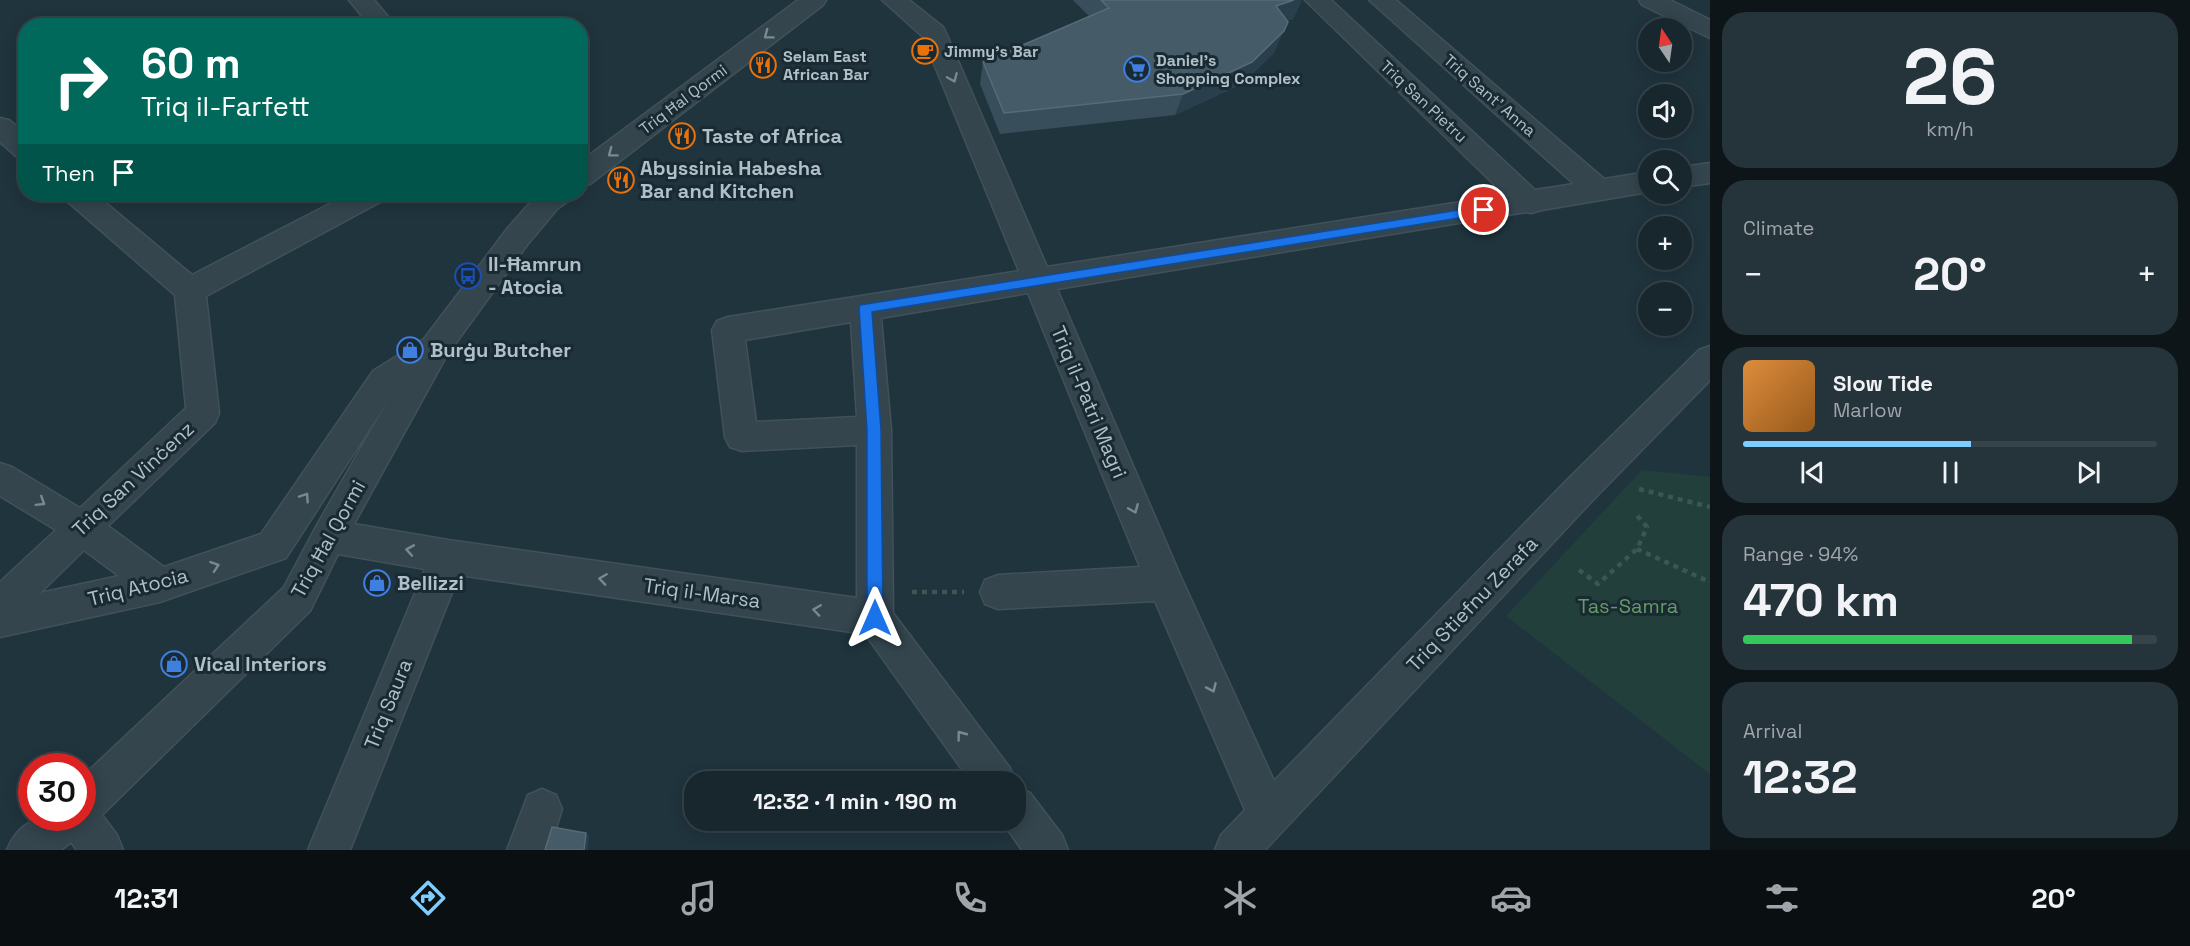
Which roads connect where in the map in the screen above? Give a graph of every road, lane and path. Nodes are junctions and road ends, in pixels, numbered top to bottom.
1 (361, 0) edge
2 (814, 0) edge
3 (894, 0) edge
4 (1317, 0) edge
5 (1381, 0) edge
6 (1651, 0) edge
7 (377, 18) edge
8 (1710, 30) edge
9 (0, 127) edge
10 (18, 142) edge
11 (588, 171) edge
12 (1710, 173) edge
13 (1692, 176) edge
14 (1638, 184) edge
15 (1599, 190) junction
16 (85, 201) edge
17 (359, 201) edge
18 (544, 201) edge
19 (1531, 202) junction
20 (1038, 281) junction
21 (190, 290) junction
22 (865, 308) junction
23 (436, 346) junction
24 (1710, 359) edge
25 (874, 430) junction
26 (0, 477) edge
27 (1639, 489) dead end
28 (1710, 507) edge
29 (1635, 513) dead end
30 (81, 527) junction
31 (329, 536) junction
32 (273, 546) joint
33 (1637, 549) junction
34 (448, 557) junction
35 (1579, 570) dead end
36 (1710, 582) edge
37 (1165, 584) junction
38 (160, 585) junction
39 (998, 592) joint
40 (875, 605) junction
41 (0, 607) edge
42 (0, 620) edge
43 (988, 771) edge
44 (96, 793) edge
45 (542, 809) dead end
46 (1269, 817) junction
47 (1026, 821) edge
48 (52, 831) edge
49 (88, 831) edge
50 (28, 850) edge
51 (102, 850) edge
52 (329, 850) edge
53 (528, 850) edge
54 (1047, 850) edge
55 (1236, 850) edge

1 - 7 street
2 -> 11 street, Triq Ħal Qormi
3 -> 20 street, Triq il-Patri Magri
4 - 19 street, Triq San Pietru
5 - 15 street, Triq Sant' Anna
6 - 8 street
9 - 10 street
12 - 13 street
14 - 15 street
15 - 19 street
16 - 21 street
17 - 21 street
18 - 23 street, Triq Ħal Qormi
19 - 20 street
20 - 22 street
20 -> 37 street, Triq il-Patri Magri
21 - 30 street, Triq San Vinċenz
22 - 25 street
22 - 25 street
23 - 31 street, Triq Ħal Qormi
32 -> 23 street, Triq Ħal Qormi
24 - 46 street, Triq Stiefnu Zerafa
25 - 40 street
26 -> 30 street
27 - 28 path
29 - 33 path
30 - 38 street
30 - 41 street, Triq San Vinċenz
34 -> 31 street, Triq il-Marsa
31 - 44 street, Triq Ħal Qormi
38 -> 32 street, Triq Atocia
33 - 35 path
33 - 36 path
40 -> 34 street, Triq il-Marsa
34 - 52 street, Triq Saura
37 - 39 street
37 -> 46 street, Triq il-Patri Magri
38 - 42 street, Triq Atocia
39 - 40 path
43 -> 40 street
45 - 53 street
46 - 55 street, Triq Stiefnu Zerafa
47 - 54 street
48 - 50 street
49 - 51 street

